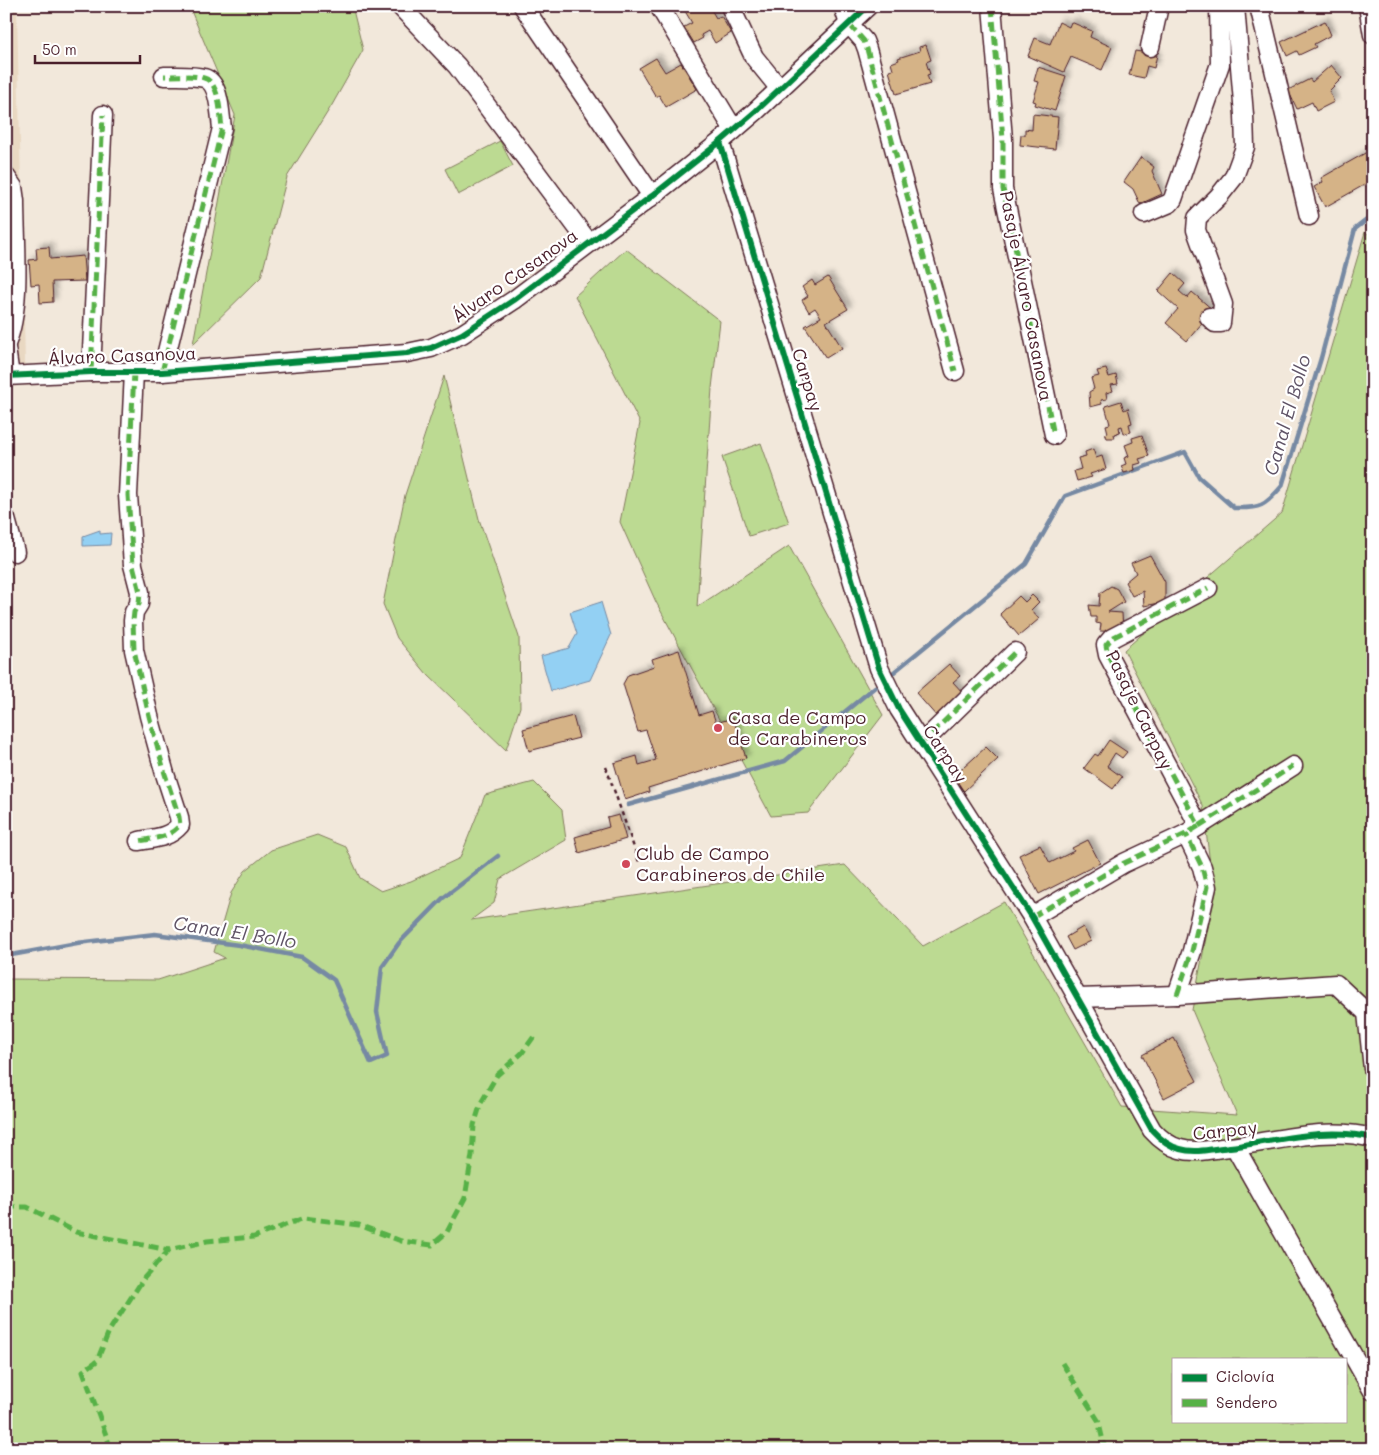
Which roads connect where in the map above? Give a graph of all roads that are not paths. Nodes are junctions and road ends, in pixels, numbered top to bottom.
1 (400, 6) edge
2 (523, 6) edge
3 (659, 6) edge
4 (730, 6) edge
5 (843, 6) edge
6 (868, 6) edge
7 (992, 6) edge
8 (1159, 6) edge
9 (1219, 6) edge
10 (1235, 6) edge
11 (1259, 6) edge
12 (1368, 6) edge
13 (849, 24) junction
14 (1373, 35) edge
15 (1150, 47) dead end
16 (164, 76) dead end
17 (780, 89) junction
18 (103, 115) dead end
19 (734, 130) junction
20 (720, 142) junction
21 (6, 177) edge
22 (652, 196) junction
23 (1144, 214) dead end
24 (1309, 216) dead end
25 (589, 243) junction
26 (1209, 317) dead end
27 (6, 344) edge
28 (6, 348) edge
29 (955, 370) dead end
30 (91, 372) junction
31 (134, 372) junction
32 (162, 372) junction
33 (7, 380) edge
34 (1054, 435) dead end
35 (6, 519) edge
36 (15, 552) dead end
37 (1208, 588) dead end
38 (1015, 652) dead end
39 (921, 744) junction
40 (1293, 766) dead end
41 (1192, 830) junction
42 (139, 841) dead end
43 (1032, 917) junction
44 (1177, 995) junction
45 (1077, 998) junction
46 (1373, 1069) edge
47 (1373, 1138) edge
48 (1235, 1147) junction
49 (1373, 1391) edge

1 - 25 street
2 - 22 street
3 - 19 street
4 - 17 street
5 - 13 street
6 - 13 street, Álvaro Casanova
7 - 34 street, Pasaje Álvaro Casanova
8 - 15 street
9 - 23 street
10 - 26 street
11 - 24 street
12 - 14 street
13 - 17 street, Álvaro Casanova
13 - 29 street
16 - 32 street
17 - 19 street, Álvaro Casanova
18 - 30 street
19 - 20 street, Álvaro Casanova
20 - 22 street, Álvaro Casanova
20 - 39 street, Carpay
21 - 27 street
22 - 25 street, Álvaro Casanova
25 - 32 street, Álvaro Casanova
28 - 33 street
30 - 31 street, Álvaro Casanova
30 - 33 street, Álvaro Casanova
31 - 32 street, Álvaro Casanova
31 - 42 street
35 - 36 street
37 - 41 street, Pasaje Carpay
38 - 39 street
39 - 43 street, Carpay
40 - 41 street
41 - 43 street
41 - 44 street, Pasaje Carpay
43 - 45 street, Carpay
44 - 45 street
44 - 46 street
45 - 48 street, Carpay
47 - 48 street, Carpay
48 - 49 street

